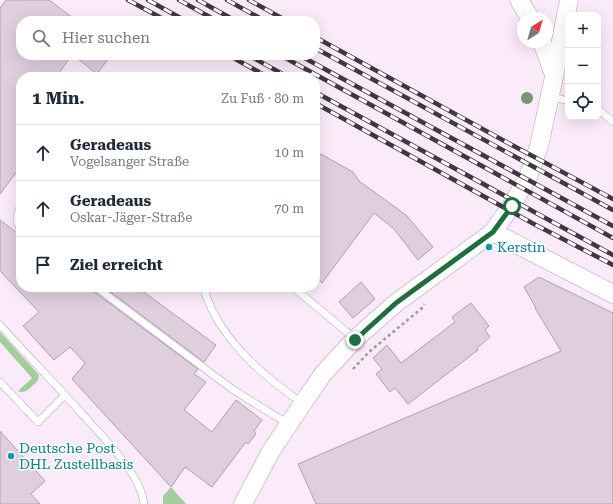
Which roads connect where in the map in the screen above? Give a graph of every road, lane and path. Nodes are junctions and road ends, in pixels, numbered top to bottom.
1 (520, 0) edge
2 (569, 0) edge
3 (527, 12) edge
4 (544, 48) edge
5 (554, 77) junction
6 (550, 96) junction
7 (565, 100) edge
8 (601, 112) edge
9 (613, 122) edge
10 (493, 232) junction
11 (103, 292) edge
12 (205, 292) edge
13 (299, 292) edge
14 (613, 294) edge
15 (426, 300) dead end
16 (0, 325) edge
17 (355, 340) junction
18 (350, 371) dead end
19 (0, 382) edge
20 (65, 395) junction
21 (302, 403) junction
22 (288, 424) junction
23 (144, 504) edge
24 (243, 504) edge

1 - 3 street
2 - 5 street
4 - 5 street
5 - 6 street
6 - 7 lane
6 - 10 street
8 - 9 lane
10 - 14 street
10 - 17 street
11 - 22 lane
12 - 21 lane
13 - 17 lane
15 - 18 path
16 - 20 lane
17 - 21 street
19 - 20 lane
20 - 23 lane
21 - 22 street
22 - 24 street

